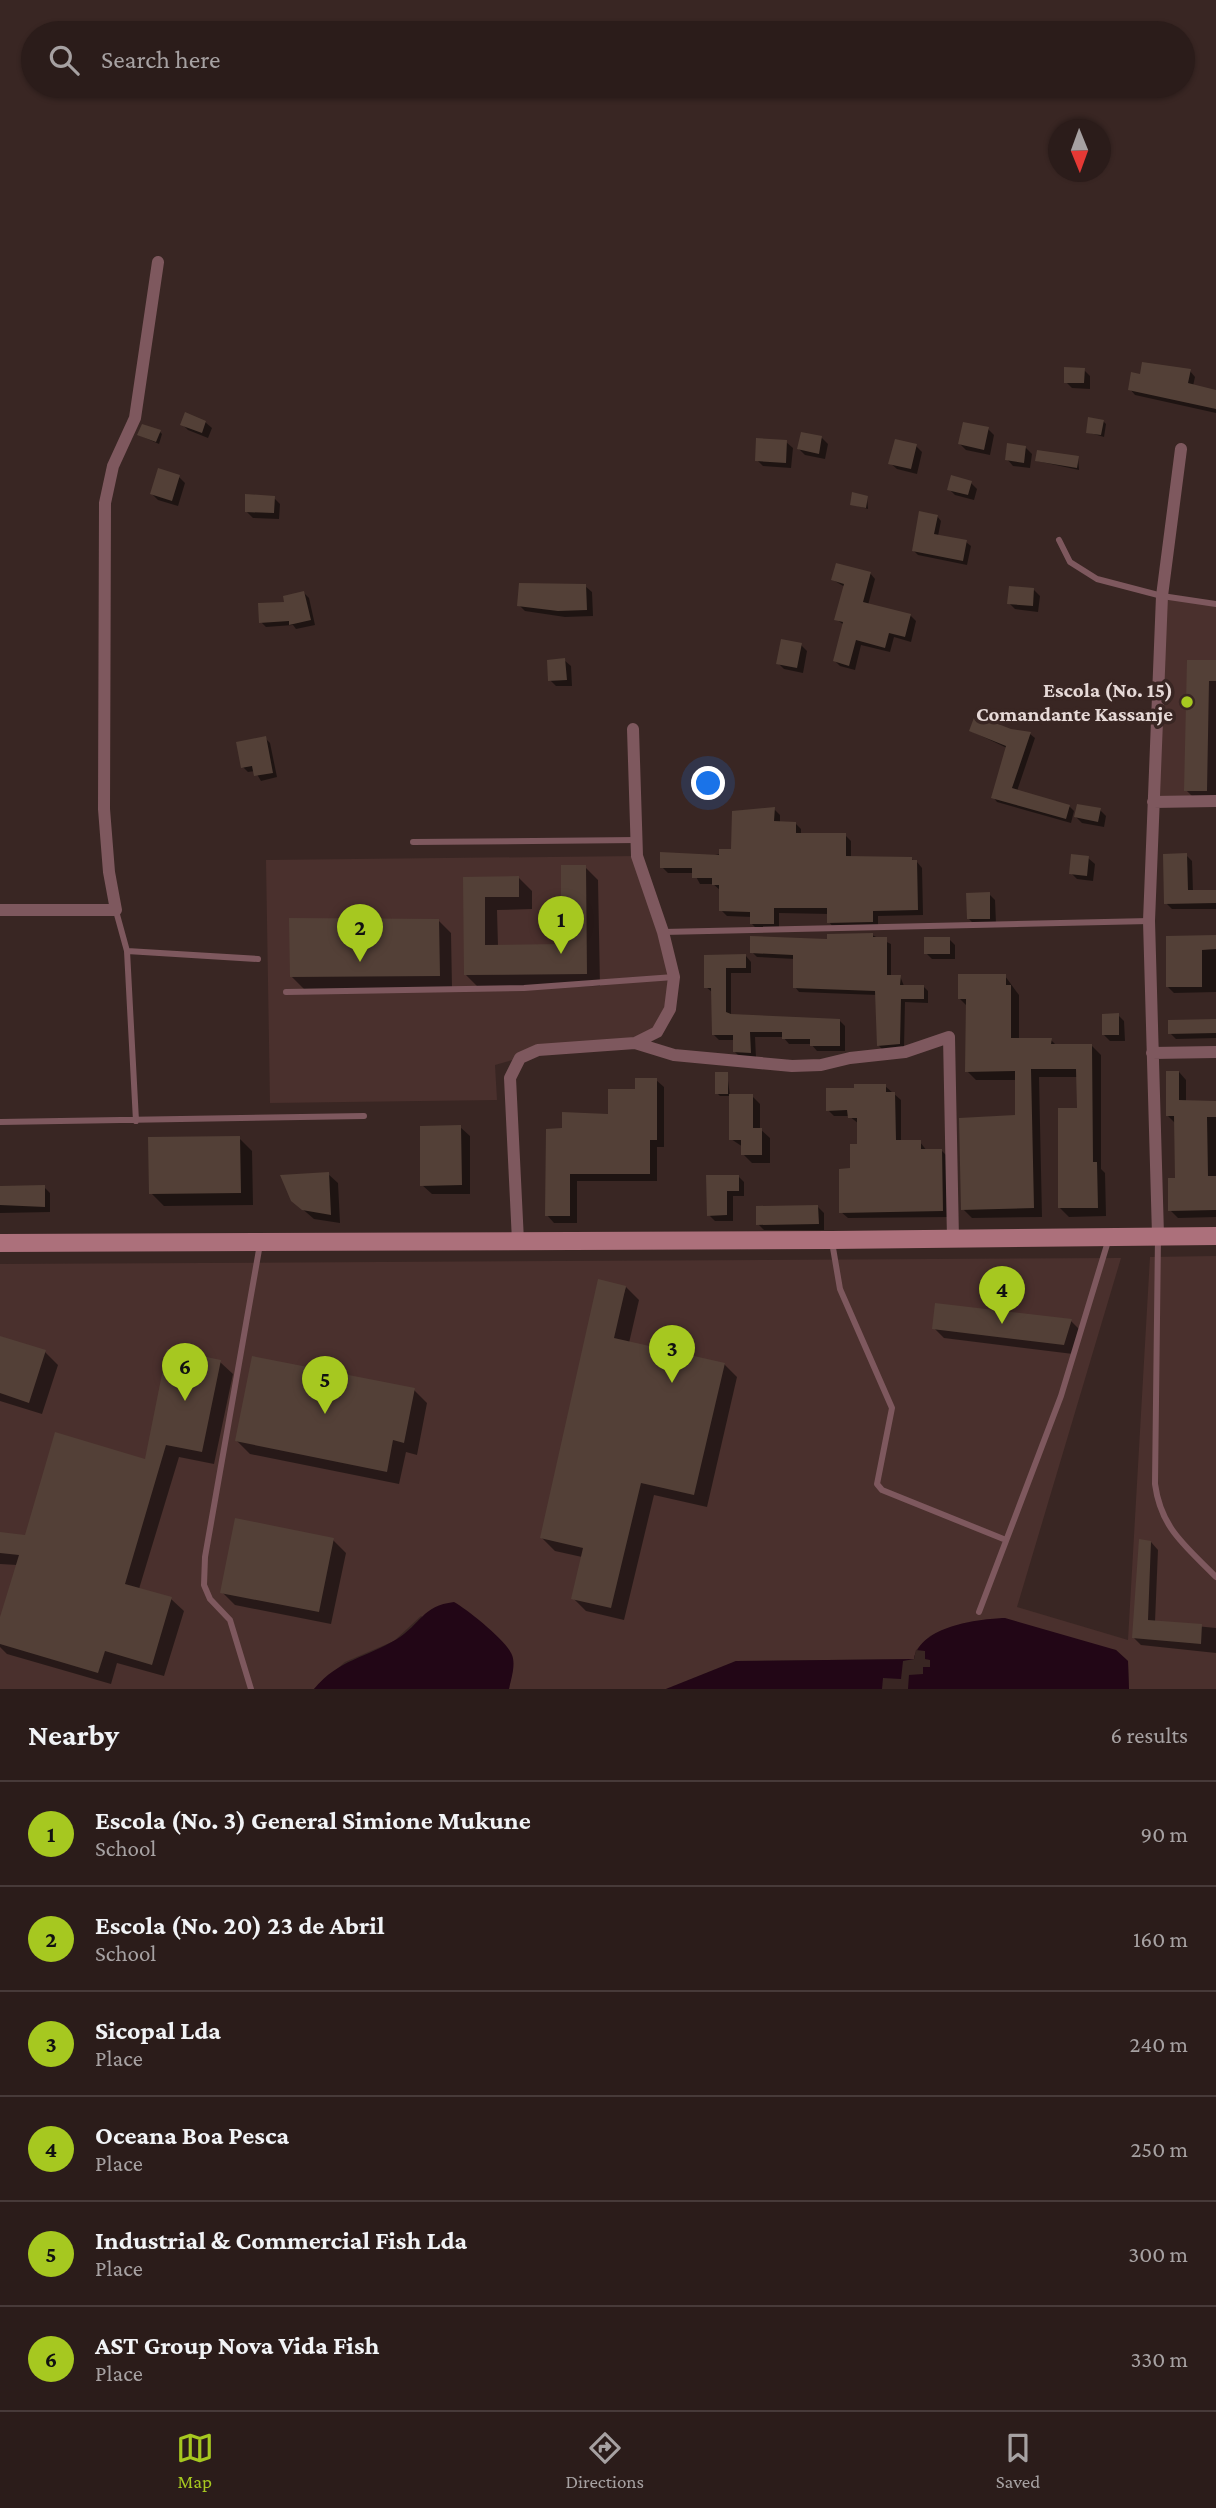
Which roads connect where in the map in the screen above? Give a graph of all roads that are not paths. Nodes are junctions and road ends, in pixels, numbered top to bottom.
1 (158, 262) dead end
2 (1181, 449) dead end
3 (1059, 540) dead end
4 (1162, 596) junction
5 (1216, 604) edge
6 (633, 729) dead end
7 (1216, 801) edge
8 (1153, 802) junction
9 (637, 840) junction
10 (413, 842) dead end
11 (0, 910) edge
12 (116, 910) junction
13 (1149, 921) junction
14 (663, 932) junction
15 (127, 951) junction
16 (258, 959) dead end
17 (674, 977) junction
18 (286, 992) dead end
19 (635, 1043) junction
20 (1216, 1052) edge
21 (1152, 1053) junction
22 (364, 1116) dead end
23 (136, 1121) junction
24 (0, 1122) edge
25 (1158, 1235) junction
26 (1109, 1236) junction
27 (1216, 1236) edge
28 (953, 1239) junction
29 (518, 1241) junction
30 (831, 1241) junction
31 (260, 1242) junction
32 (0, 1243) edge
33 (1006, 1540) junction
34 (1216, 1577) edge
35 (979, 1612) dead end
36 (251, 1689) edge

1 - 12 street
2 - 4 street
3 - 4 lane
4 - 5 lane
4 - 8 street
6 - 9 street
7 - 8 street
8 - 13 street
9 - 10 lane
9 - 14 street
11 - 12 street
12 - 15 lane
13 - 14 lane
13 - 21 street
14 - 17 street
15 - 16 lane
15 - 23 lane
17 - 18 lane
17 - 19 street
19 - 28 street
19 - 29 street
20 - 21 street
21 - 25 street
22 - 23 lane
23 - 24 lane
25 - 26 street
25 - 27 street
25 - 34 lane
26 - 28 street
26 - 33 lane
28 - 30 street
29 - 30 street
29 - 31 street
30 - 33 lane
31 - 32 street
31 - 36 lane
33 - 35 lane

